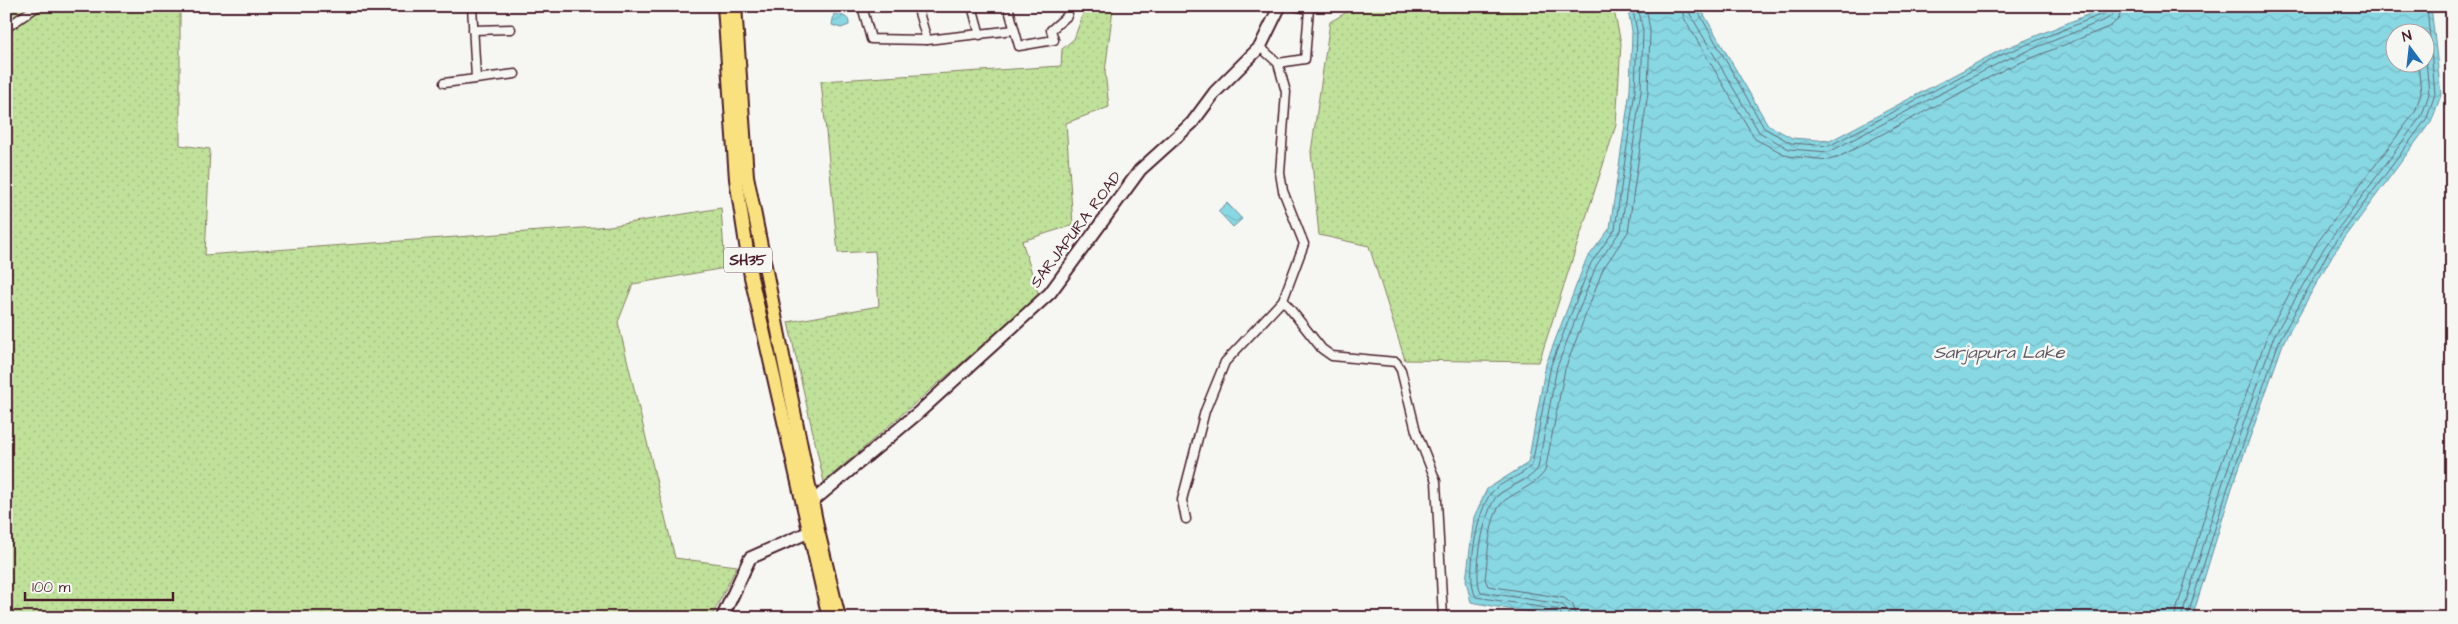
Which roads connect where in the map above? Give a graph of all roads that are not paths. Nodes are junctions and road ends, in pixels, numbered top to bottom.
1 (38, 6) edge
2 (472, 6) edge
3 (724, 6) edge
4 (735, 6) edge
5 (862, 6) edge
6 (917, 6) edge
7 (972, 6) edge
8 (1008, 6) edge
9 (1070, 6) edge
10 (1280, 6) edge
11 (1294, 6) edge
12 (1312, 8) edge
13 (6, 28) edge
14 (512, 29) dead end
15 (473, 30) junction
16 (1014, 30) junction
17 (980, 35) junction
18 (927, 40) junction
19 (1260, 47) junction
20 (1278, 63) junction
21 (515, 74) dead end
22 (476, 78) junction
23 (444, 83) dead end
24 (1283, 300) junction
25 (808, 505) junction
26 (1186, 519) dead end
27 (813, 530) junction
28 (722, 618) edge
29 (829, 618) edge
30 (838, 618) edge
31 (1443, 618) edge

1 - 13 street
2 - 15 street
3 - 25 main road, SH35
4 - 25 main road, SH35
5 - 18 street
6 - 18 street
7 - 17 street
8 - 16 street
9 - 16 street
10 - 19 street, SARJAPURA ROAD
11 - 12 street
12 - 20 street
14 - 15 street
15 - 22 street
16 - 17 street
17 - 18 street
19 - 20 street
19 - 25 street, SARJAPURA ROAD
20 - 24 street
21 - 22 street
22 - 23 street
24 - 26 street
24 - 31 street
25 - 27 main road, SH35
27 - 28 street
27 - 29 main road, SH35
27 - 30 main road, SH35

